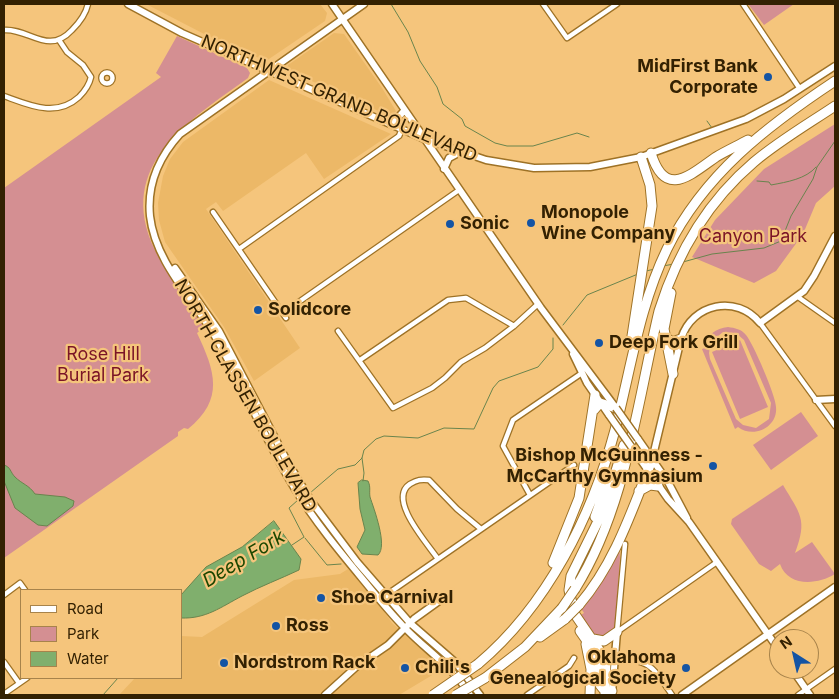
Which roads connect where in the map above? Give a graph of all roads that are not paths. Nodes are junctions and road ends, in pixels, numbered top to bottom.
1 (93, 4) edge
2 (128, 4) edge
3 (332, 4) edge
4 (364, 4) edge
5 (543, 4) edge
6 (616, 4) edge
7 (743, 4) edge
8 (88, 5) edge
9 (342, 19) junction
10 (4, 30) edge
11 (59, 40) junction
12 (835, 66) edge
13 (267, 71) junction
14 (91, 77) junction
15 (102, 77) dead end
16 (835, 81) edge
17 (800, 89) junction
18 (4, 96) edge
19 (835, 107) edge
20 (404, 111) junction
21 (392, 124) junction
22 (402, 129) junction
23 (759, 134) junction
24 (422, 138) junction
25 (460, 152) junction
26 (651, 153) junction
27 (641, 157) junction
28 (444, 169) junction
29 (459, 190) junction
30 (213, 212) dead end
31 (835, 236) edge
32 (238, 249) junction
33 (671, 284) junction
34 (798, 296) junction
35 (538, 304) junction
36 (835, 323) edge
37 (760, 324) junction
38 (514, 326) junction
39 (338, 331) dead end
40 (665, 337) junction
41 (681, 338) junction
42 (572, 353) junction
43 (360, 360) junction
44 (631, 361) junction
45 (582, 373) junction
46 (673, 374) junction
47 (598, 399) junction
48 (835, 399) edge
49 (816, 400) junction
50 (613, 405) junction
51 (637, 406) junction
52 (835, 426) edge
53 (640, 442) junction
54 (657, 442) junction
55 (634, 450) junction
56 (607, 456) junction
57 (650, 456) junction
58 (574, 465) dead end
59 (648, 471) junction
60 (658, 486) junction
61 (639, 492) junction
62 (530, 495) junction
63 (689, 522) junction
64 (481, 529) junction
65 (626, 544) dead end
66 (438, 559) junction
67 (717, 562) junction
68 (369, 581) junction
69 (835, 587) edge
70 (24, 589) edge
71 (4, 594) edge
72 (386, 595) junction
73 (536, 600) junction
74 (439, 601) dead end
75 (407, 626) junction
76 (617, 632) junction
77 (768, 634) junction
78 (583, 635) junction
79 (593, 640) junction
80 (525, 647) junction
81 (595, 655) junction
82 (574, 658) dead end
83 (615, 658) junction
84 (4, 662) edge
85 (835, 669) edge
86 (25, 679) edge
87 (799, 679) edge
88 (613, 682) joint
89 (19, 683) junction
90 (808, 692) edge
91 (4, 694) edge
92 (607, 694) edge
93 (325, 695) edge
94 (433, 695) edge
95 (456, 695) edge
96 (470, 695) edge
97 (480, 695) edge
98 (528, 695) edge
99 (590, 695) edge
100 (594, 695) edge
101 (672, 695) edge
102 (682, 695) edge
103 (798, 695) edge

1 - 8 street
2 - 13 main road, NORTHWEST GRAND BOULEVARD
3 - 9 main road
4 - 9 main road, NORTH CLASSEN BOULEVARD
5 - 6 street
7 - 17 street
8 - 11 street
9 - 13 main road, NORTH CLASSEN BOULEVARD
9 - 20 main road
10 - 11 street
11 - 14 street
12 - 17 main road, NORTHWEST GRAND BOULEVARD
13 - 21 main road, NORTHWEST GRAND BOULEVARD
13 - 68 main road, NORTH CLASSEN BOULEVARD
14 - 15 street
14 - 18 street
16 - 23 highway
17 - 26 main road, NORTHWEST GRAND BOULEVARD
19 - 33 highway
20 - 21 main road
20 - 24 main road
21 - 22 main road, NORTHWEST GRAND BOULEVARD
22 - 24 main road, NORTHWEST GRAND BOULEVARD
22 - 32 street
23 - 26 highway
23 - 44 highway
24 - 25 main road, NORTHWEST GRAND BOULEVARD
24 - 28 main road
25 - 27 main road, NORTHWEST GRAND BOULEVARD
25 - 28 main road
26 - 27 main road, NORTHWEST GRAND BOULEVARD
27 - 44 highway
28 - 29 main road
29 - 32 street
29 - 35 main road
30 - 32 street
31 - 34 main road
33 - 40 highway
33 - 51 highway
34 - 36 street
34 - 37 main road
35 - 38 street
35 - 42 main road
37 - 41 main road
37 - 49 street
38 - 43 street
38 - 43 street
39 - 43 street
40 - 41 highway
40 - 46 highway
41 - 46 main road
42 - 45 main road
42 - 50 main road
44 - 56 highway
45 - 47 main road
45 - 62 street
46 - 54 main road
47 - 50 highway
47 - 55 main road, bridge
47 - 73 highway
48 - 49 main road
49 - 52 street
50 - 53 main road, bridge
51 - 79 highway
51 - 80 highway, bridge
53 - 54 main road
53 - 57 main road
54 - 57 main road
55 - 57 main road
55 - 59 main road
56 - 73 highway
56 - 78 highway
57 - 59 highway
57 - 63 main road
58 - 62 street
59 - 60 main road
59 - 61 highway
60 - 61 highway
60 - 63 main road
61 - 80 highway, bridge
62 - 64 street
63 - 67 main road
64 - 66 street
64 - 66 street
65 - 76 street
66 - 72 street
67 - 76 street
67 - 77 main road
68 - 72 main road, NORTH CLASSEN BOULEVARD
68 - 75 main road, NORTH CLASSEN BOULEVARD
69 - 77 main road
70 - 71 street
72 - 75 main road, NORTH CLASSEN BOULEVARD
73 - 94 highway, bridge
74 - 75 main road
75 - 93 main road
75 - 96 main road, NORTH CLASSEN BOULEVARD
75 - 97 main road, NORTH CLASSEN BOULEVARD
76 - 79 highway
76 - 83 main road
77 - 102 main road
78 - 81 highway
78 - 99 highway
79 - 92 highway
80 - 95 highway, bridge
81 - 92 highway
81 - 100 highway
82 - 98 street
83 - 88 main road
83 - 101 street
84 - 89 street
85 - 90 street
86 - 89 street
87 - 90 main road
88 - 92 highway
89 - 91 street
90 - 103 street

